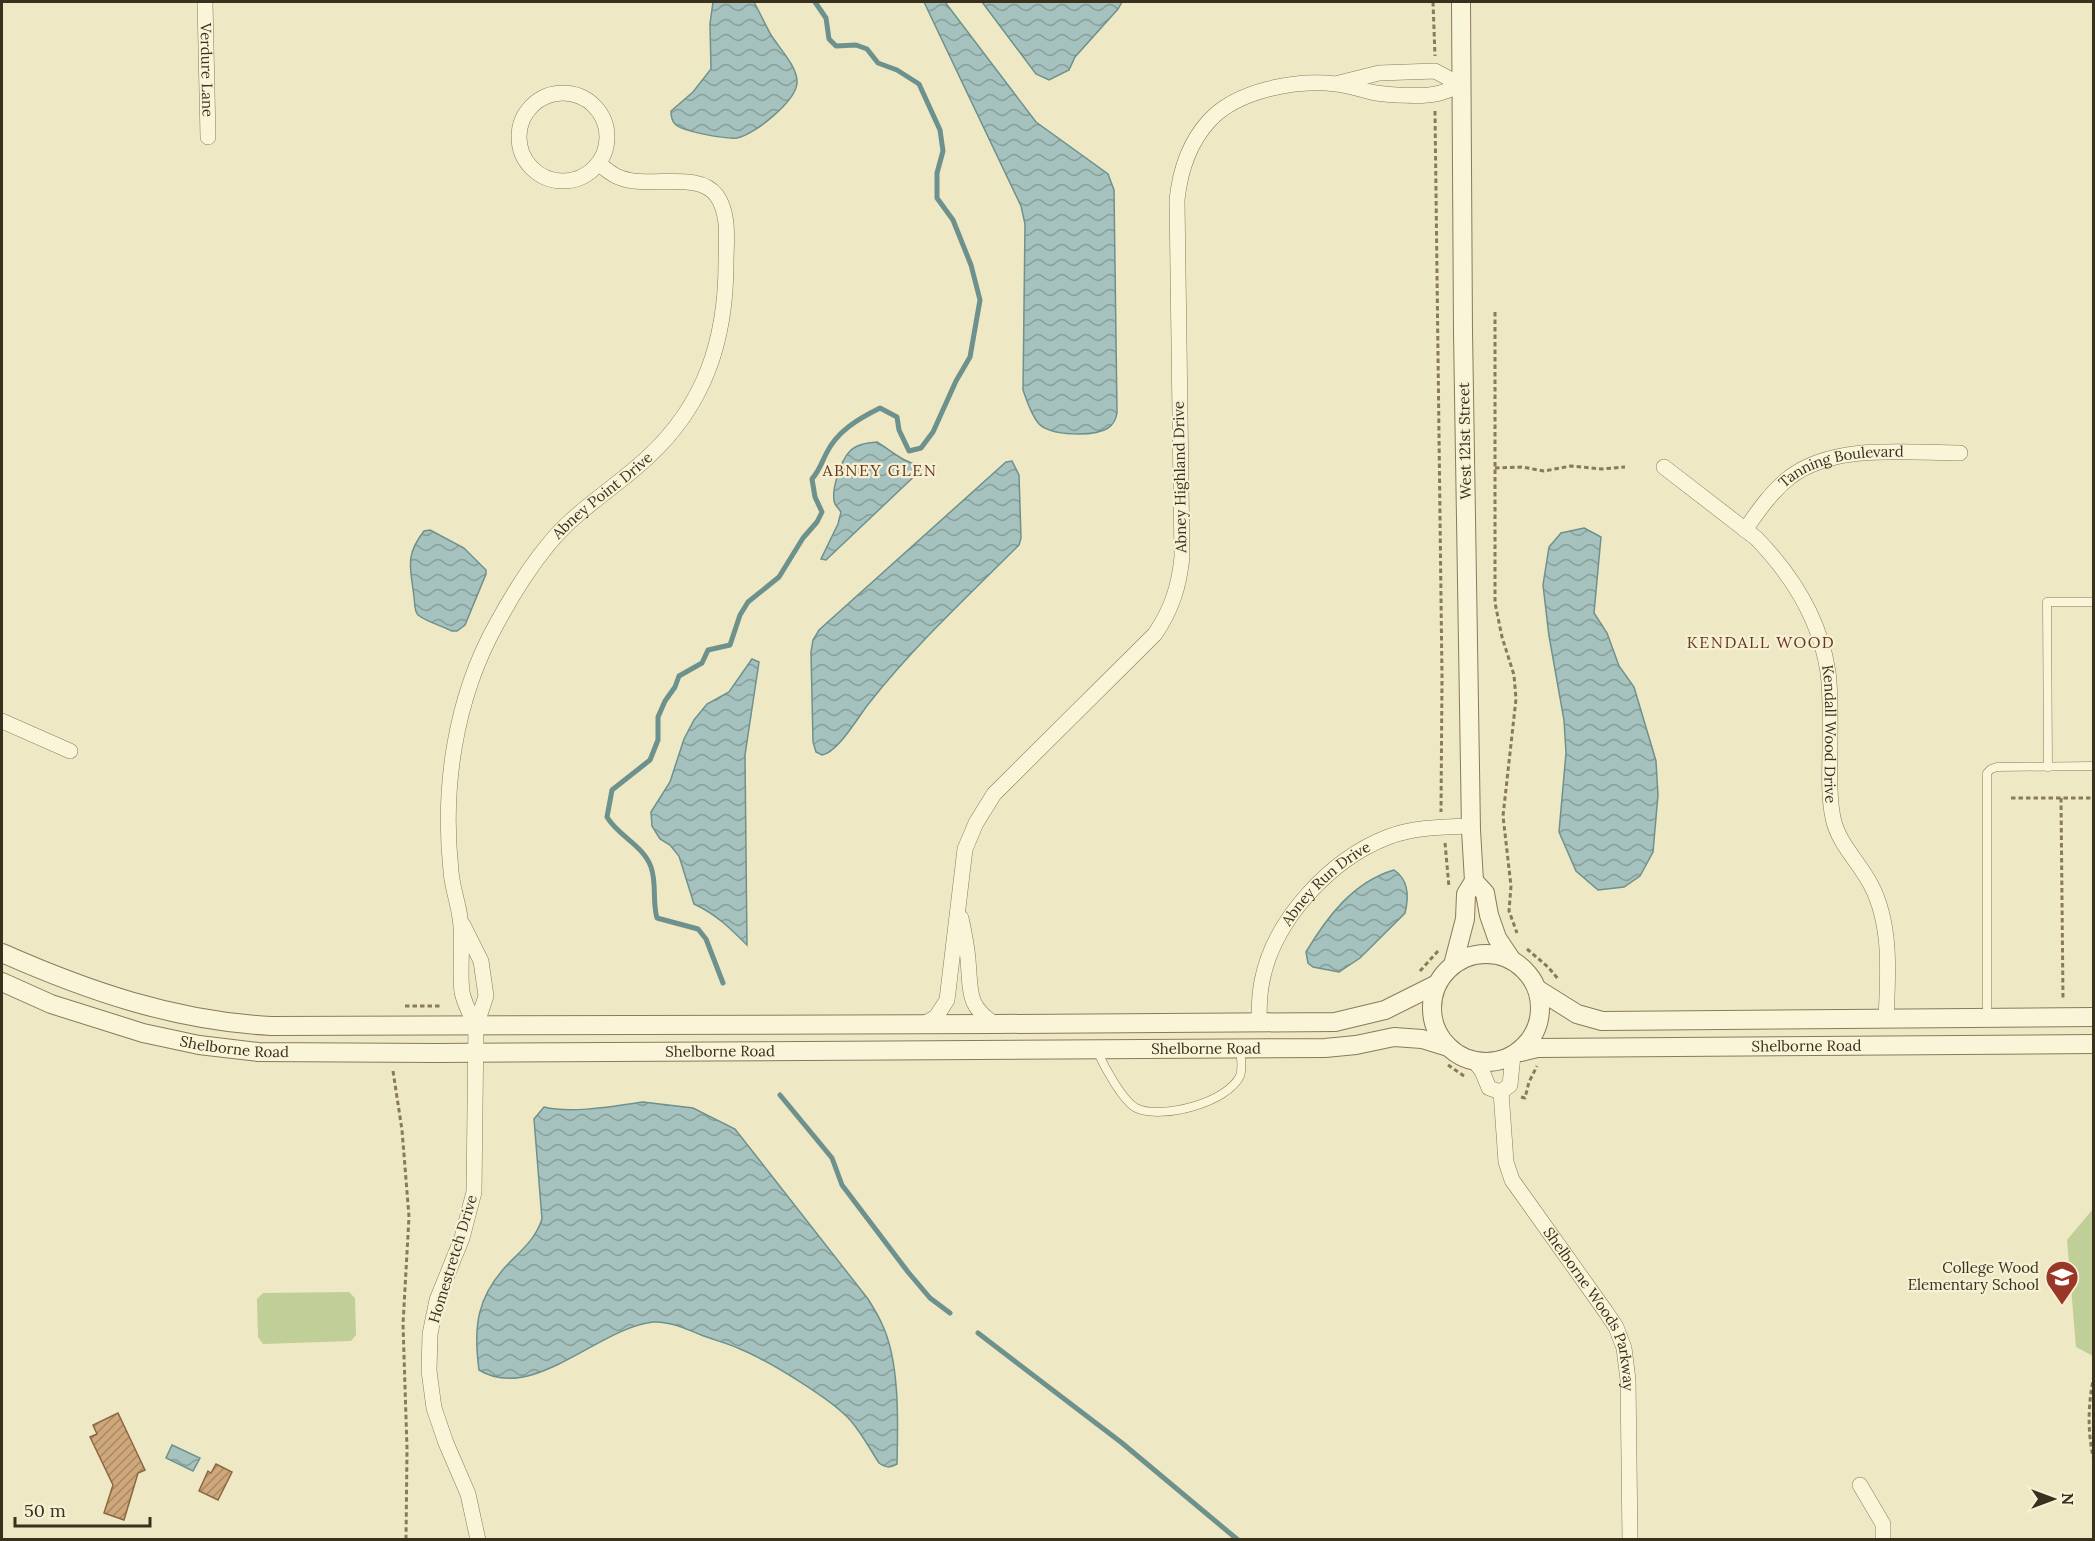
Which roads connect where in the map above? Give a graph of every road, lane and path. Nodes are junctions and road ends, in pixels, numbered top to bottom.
1 (205, 2) edge
2 (1433, 2) edge
3 (1461, 2) edge
4 (1435, 50) dead end
5 (1336, 84) junction
6 (1461, 85) junction
7 (1434, 117) dead end
8 (208, 137) dead end
9 (599, 164) junction
10 (1495, 312) dead end
11 (1960, 453) dead end
12 (1625, 467) dead end
13 (1664, 467) dead end
14 (1495, 468) junction
15 (1745, 530) junction
16 (2094, 602) edge
17 (2, 721) edge
18 (70, 751) dead end
19 (2094, 766) edge
20 (2048, 767) junction
21 (2011, 798) dead end
22 (2061, 798) junction
23 (2094, 798) edge
24 (1471, 826) junction
25 (1444, 827) junction
26 (1474, 881) junction
27 (1449, 890) dead end
28 (958, 897) junction
29 (460, 920) junction
30 (1517, 933) dead end
31 (1521, 944) dead end
32 (1439, 949) dead end
33 (2, 952) edge
34 (1511, 959) junction
35 (1453, 965) junction
36 (1416, 976) dead end
37 (2, 982) edge
38 (1437, 984) junction
39 (1537, 988) junction
40 (1565, 988) dead end
41 (2063, 1002) dead end
42 (403, 1006) dead end
43 (439, 1006) dead end
44 (2094, 1017) edge
45 (1987, 1018) junction
46 (1886, 1019) junction
47 (1259, 1023) junction
48 (924, 1024) junction
49 (995, 1024) junction
50 (476, 1040) junction
51 (2094, 1044) edge
52 (1448, 1047) junction
53 (1240, 1049) junction
54 (1096, 1050) junction
55 (1517, 1053) junction
56 (1475, 1062) junction
57 (1544, 1063) dead end
58 (393, 1071) dead end
59 (1501, 1092) junction
60 (1525, 1098) dead end
61 (2094, 1375) edge
62 (2094, 1461) edge
63 (1860, 1485) dead end
64 (405, 1539) edge
65 (478, 1539) edge
66 (1630, 1539) edge
67 (1883, 1539) edge

1 - 8 street, Verdure Lane
2 - 4 path
3 - 6 street, West 121st Street
5 - 6 street, Abney Highland Drive
5 - 6 street, Abney Highland Drive
5 - 28 street, Abney Highland Drive
6 - 24 street, West 121st Street
7 - 25 path
9 - 9 street
9 - 29 street, Abney Point Drive
10 - 14 path
11 - 15 street, Tanning Boulevard
12 - 14 path
13 - 15 street, Kendall Wood Drive
14 - 30 path
15 - 46 street, Kendall Wood Drive
16 - 20 lane
17 - 18 street
19 - 20 lane
20 - 45 lane
21 - 22 path
22 - 23 path
22 - 41 path
24 - 25 street, Abney Run Drive
24 - 26 street, West 121st Street
25 - 27 path
25 - 47 street, Abney Run Drive
26 - 34 street, West 121st Street
26 - 35 street, West 121st Street
28 - 48 street, Abney Highland Drive
28 - 49 street, Abney Highland Drive
29 - 50 street, Abney Point Drive
29 - 50 street, Abney Point Drive
31 - 40 path
32 - 36 path
33 - 50 street, Shelborne Road
34 - 35 street
34 - 39 street
35 - 38 street
37 - 50 street, Shelborne Road
38 - 47 street, Shelborne Road
38 - 52 street
39 - 46 street, Shelborne Road
39 - 55 street
42 - 43 path
44 - 45 street, Shelborne Road
45 - 46 street, Shelborne Road
47 - 49 street, Shelborne Road
48 - 49 street, Shelborne Road
48 - 50 street, Shelborne Road
50 - 54 street, Shelborne Road
50 - 65 street, Homestretch Drive
51 - 55 street, Shelborne Road
52 - 53 street, Shelborne Road
52 - 56 street
53 - 54 street, Shelborne Road
53 - 54 lane
55 - 56 street
55 - 59 street, Shelborne Woods Parkway
56 - 59 street
57 - 60 path
58 - 64 path
59 - 66 street, Shelborne Woods Parkway
61 - 62 path
63 - 67 street

